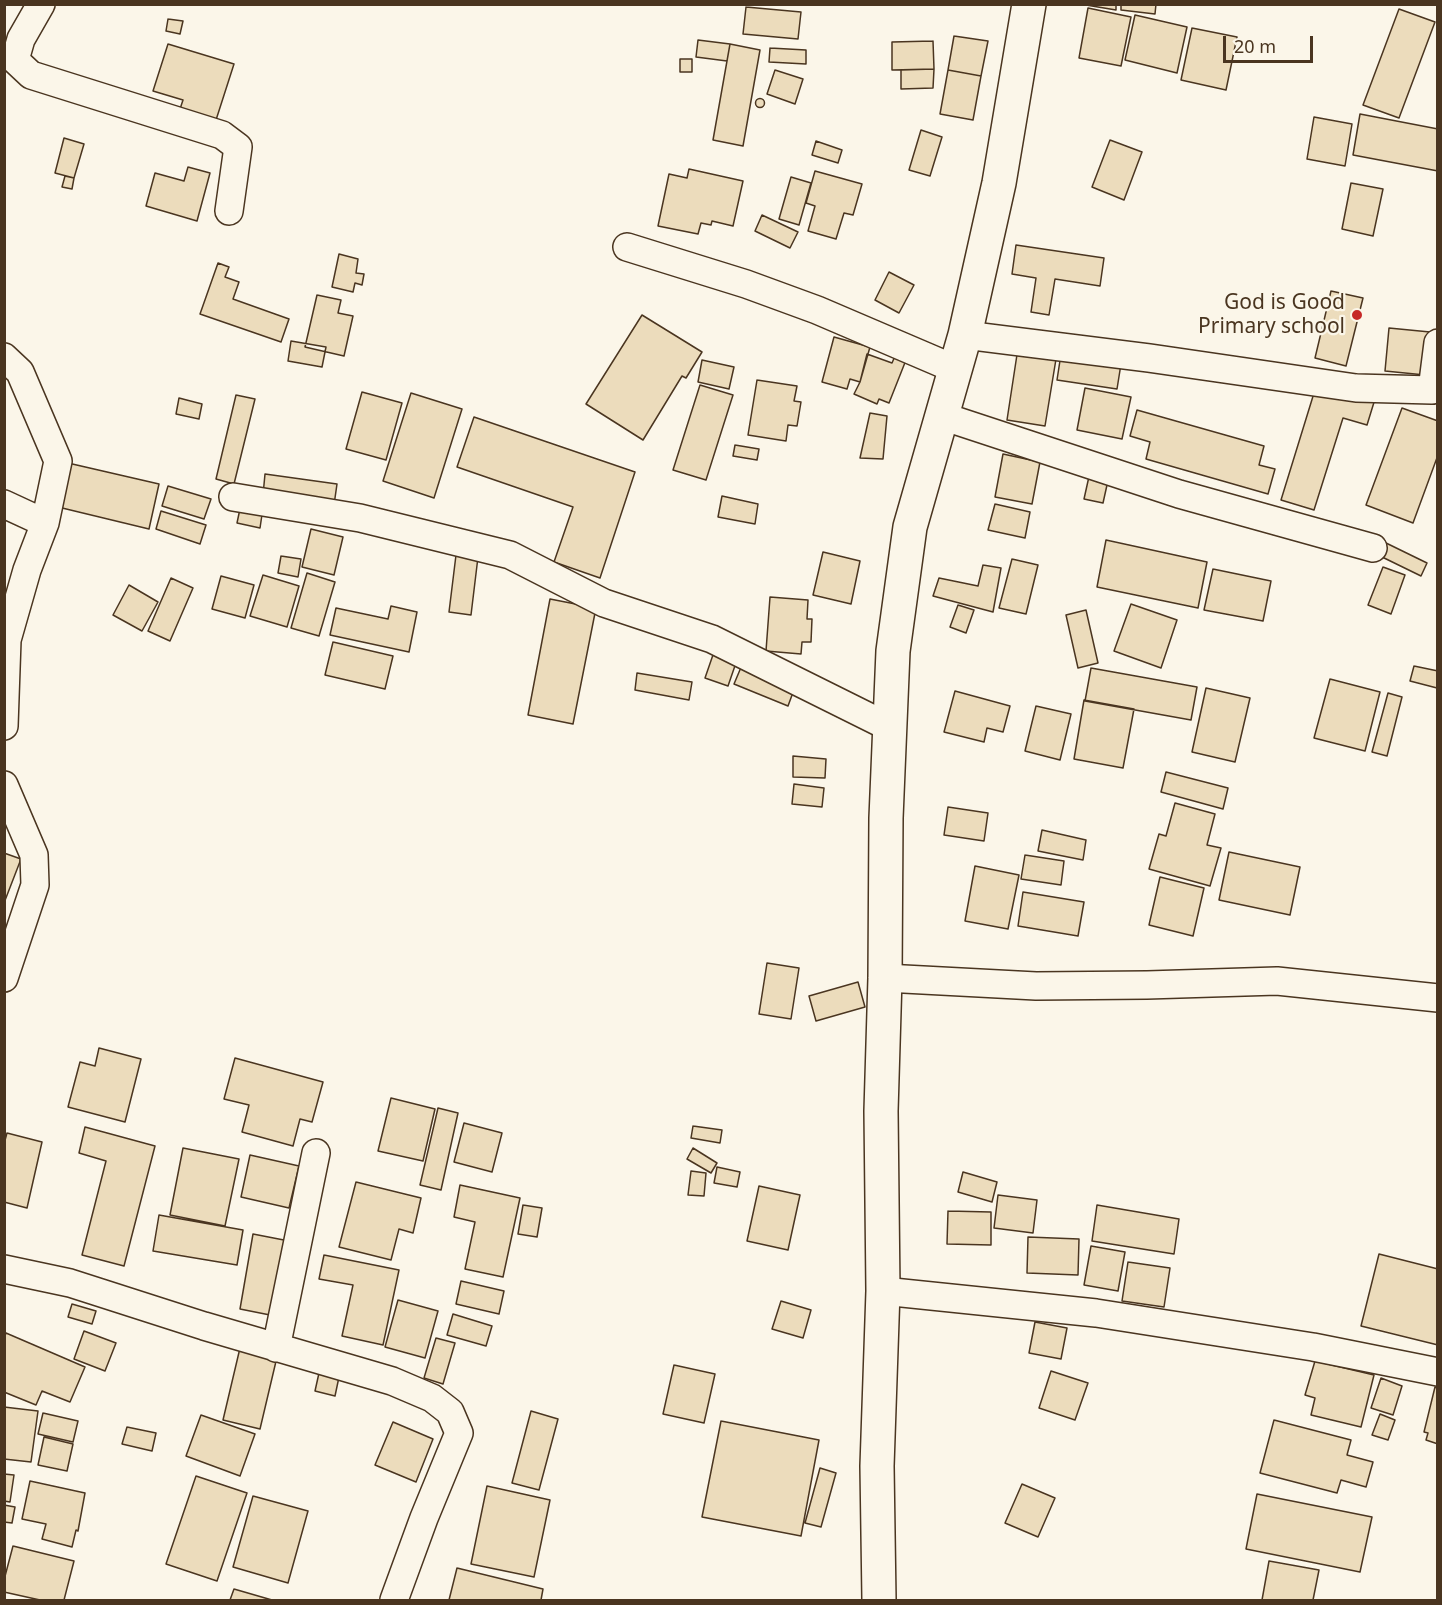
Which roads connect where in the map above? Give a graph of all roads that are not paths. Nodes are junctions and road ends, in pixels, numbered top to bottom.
1 (41, 4) edge
2 (1029, 4) edge
3 (229, 211) dead end
4 (627, 247) dead end
5 (965, 335) junction
6 (1437, 343) edge
7 (4, 357) edge
8 (955, 369) junction
9 (942, 416) junction
10 (233, 497) dead end
11 (4, 504) edge
12 (45, 523) junction
13 (1373, 548) dead end
14 (4, 726) edge
15 (889, 727) junction
16 (4, 785) edge
17 (4, 978) edge
18 (885, 978) junction
19 (1437, 998) edge
20 (316, 1153) dead end
21 (4, 1269) edge
22 (883, 1291) junction
23 (276, 1348) junction
24 (1437, 1372) edge
25 (394, 1600) edge
26 (879, 1600) edge

1 - 3 street
2 - 5 street
4 - 8 street
5 - 6 street
5 - 8 street
7 - 12 street
8 - 9 street
9 - 13 street
9 - 15 street
10 - 15 street
11 - 12 street
12 - 14 street
15 - 18 street
16 - 17 street
18 - 19 street
18 - 22 street
20 - 23 street
21 - 23 street
22 - 24 street
22 - 26 street
23 - 25 street

